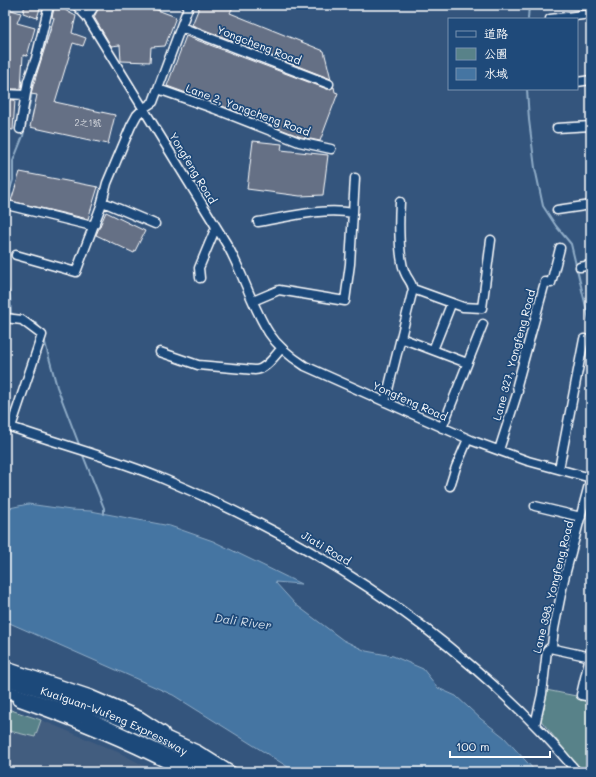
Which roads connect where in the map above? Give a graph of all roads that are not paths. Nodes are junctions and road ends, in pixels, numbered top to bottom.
1 (49, 5) edge
2 (76, 5) edge
3 (95, 5) edge
4 (189, 5) edge
5 (591, 14) edge
6 (87, 17) junction
7 (558, 18) edge
8 (181, 27) junction
9 (591, 80) edge
10 (578, 82) edge
11 (329, 84) dead end
12 (158, 89) junction
13 (5, 94) edge
14 (25, 95) junction
15 (144, 108) junction
16 (591, 126) edge
17 (557, 128) dead end
18 (20, 129) dead end
19 (331, 149) dead end
20 (356, 178) dead end
21 (102, 202) junction
22 (400, 202) dead end
23 (591, 205) edge
24 (11, 206) dead end
25 (557, 210) dead end
26 (353, 213) junction
27 (258, 222) dead end
28 (95, 224) junction
29 (155, 224) dead end
30 (216, 226) junction
31 (491, 240) dead end
32 (560, 248) dead end
33 (16, 255) dead end
34 (591, 265) edge
35 (580, 267) dead end
36 (200, 278) dead end
37 (413, 289) junction
38 (253, 301) junction
39 (450, 307) dead end
40 (5, 318) edge
41 (483, 324) dead end
42 (401, 338) junction
43 (584, 339) dead end
44 (282, 348) junction
45 (433, 350) junction
46 (160, 352) dead end
47 (467, 364) junction
48 (385, 402) junction
49 (8, 426) edge
50 (442, 428) junction
51 (468, 439) junction
52 (499, 450) junction
53 (559, 469) junction
54 (591, 477) edge
55 (450, 486) dead end
56 (536, 506) dead end
57 (581, 517) junction
58 (550, 648) junction
59 (591, 656) edge
60 (5, 668) edge
61 (5, 674) edge
62 (5, 679) edge
63 (5, 691) edge
64 (5, 696) edge
65 (591, 697) edge
66 (535, 725) junction
67 (168, 736) junction
68 (182, 772) edge
69 (199, 772) edge
70 (219, 772) edge
71 (233, 772) edge
72 (577, 772) edge

1 - 14 street
2 - 6 street, Yongfeng Road
3 - 6 street
4 - 8 street
5 - 7 street
6 - 15 street, Yongfeng Road
8 - 11 street, Yongcheng Road
8 - 12 street
9 - 10 street
12 - 15 street
12 - 19 street, Lane 2, Yongcheng Road
13 - 14 street
14 - 18 street
15 - 21 street
15 - 30 street, Yongfeng Road
16 - 17 street
20 - 26 street
21 - 28 street
21 - 29 street
22 - 37 street
23 - 25 street
24 - 28 street
26 - 27 street
26 - 38 street
28 - 33 street
30 - 36 street
30 - 38 street, Yongfeng Road
31 - 37 street
32 - 52 street, Lane 327, Yongfeng Road
34 - 35 street
37 - 42 street
38 - 44 street, Yongfeng Road
39 - 45 street
40 - 49 street, Jiati Road
41 - 47 street
42 - 45 street
42 - 48 street
43 - 53 street
44 - 46 street
44 - 48 street, Yongfeng Road
45 - 47 street
47 - 50 street
48 - 50 street, Yongfeng Road
49 - 66 street, Jiati Road
50 - 51 street, Yongfeng Road
51 - 52 street, Yongfeng Road
51 - 55 street
52 - 53 street, Yongfeng Road
53 - 54 street, Yongfeng Road
54 - 57 street, Lane 398, Yongfeng Road
56 - 57 street
57 - 58 street, Lane 398, Yongfeng Road
58 - 59 street
58 - 66 street, Lane 398, Yongfeng Road
59 - 65 street
60 - 67 highway
61 - 67 street
62 - 70 highway, Kuaiguan-Wufeng Expressway
63 - 69 highway, Kuaiguan-Wufeng Expressway
64 - 68 street
66 - 72 street, Jiati Road
67 - 71 street

